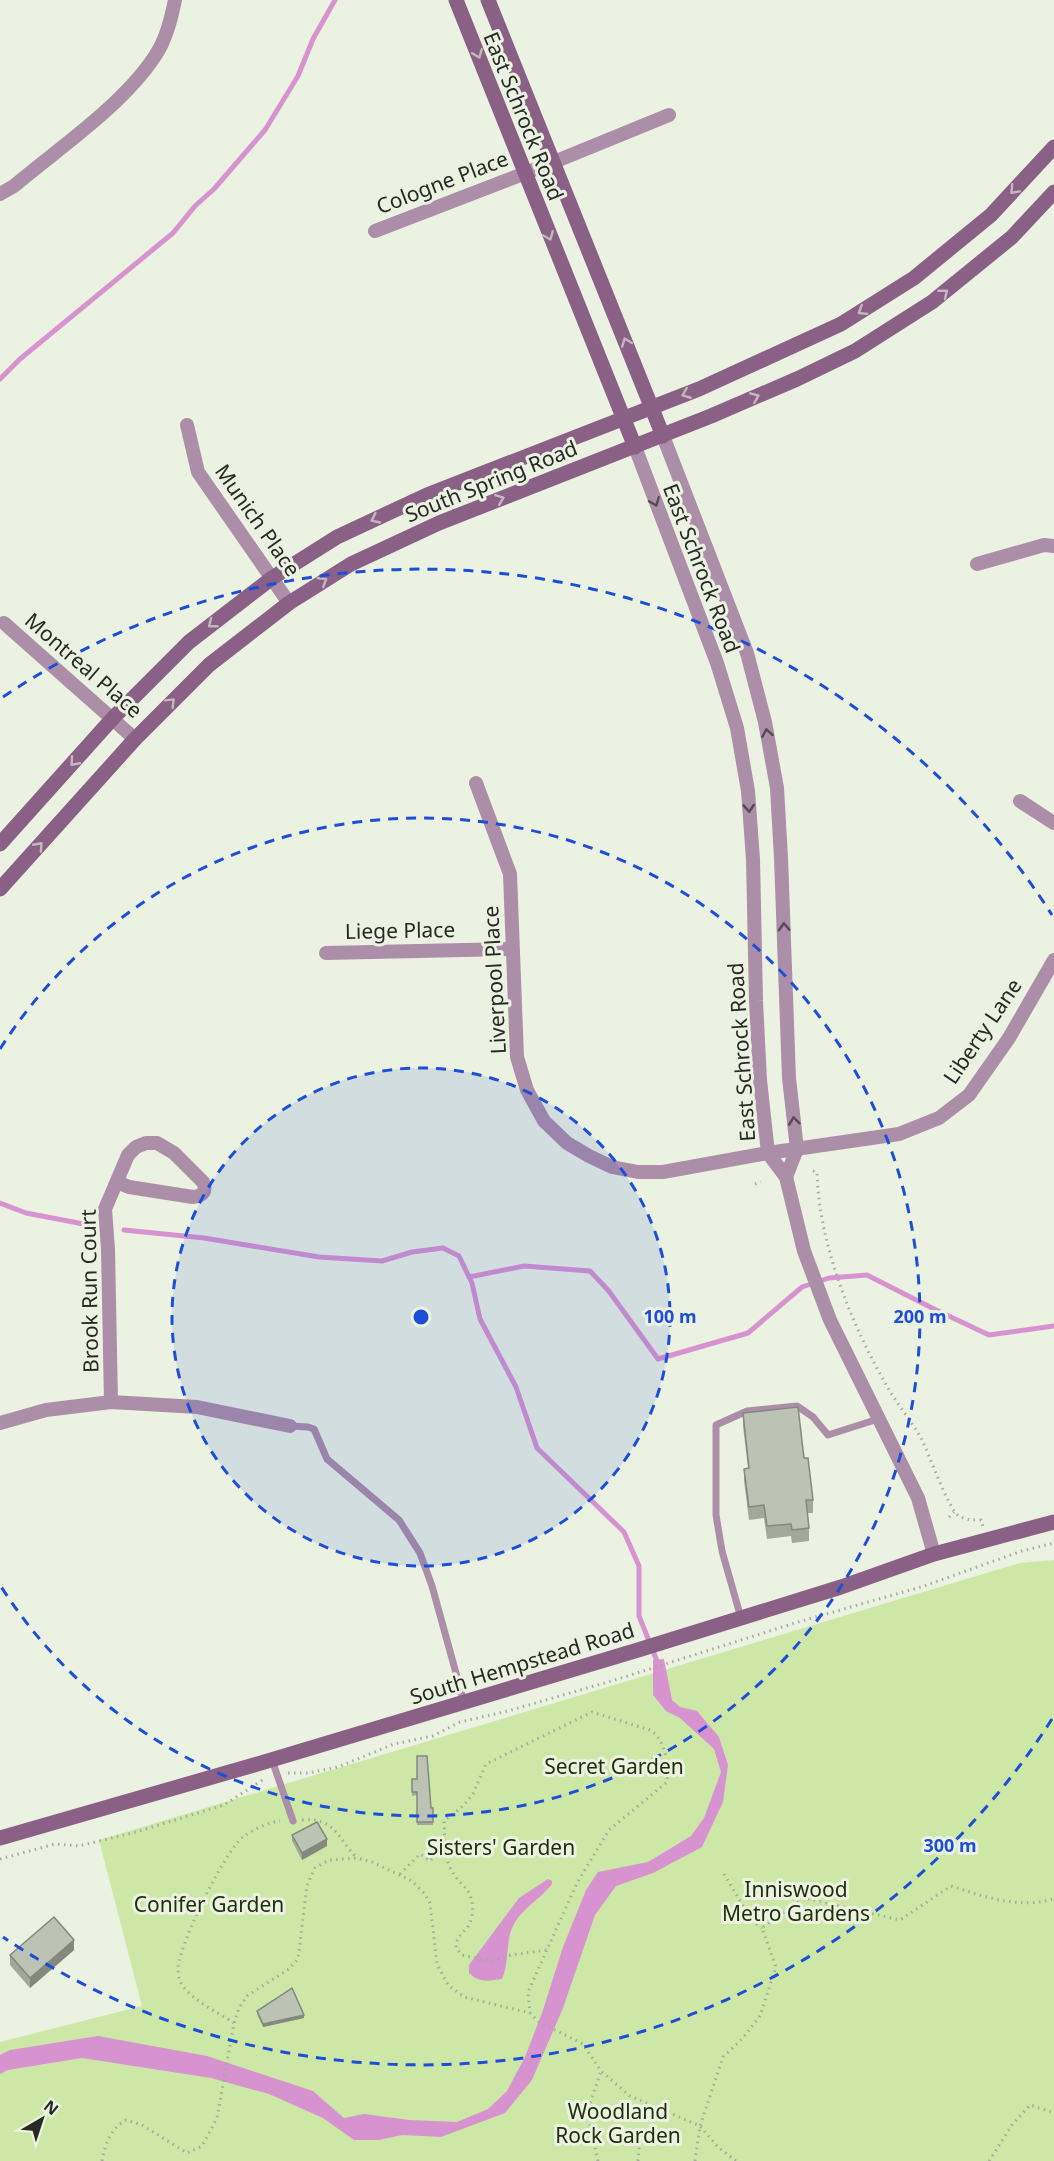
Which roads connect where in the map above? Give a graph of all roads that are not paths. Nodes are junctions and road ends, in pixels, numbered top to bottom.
1 (175, 0) edge
2 (456, 0) edge
3 (488, 0) edge
4 (669, 115) dead end
5 (1054, 147) edge
6 (554, 162) junction
7 (525, 173) junction
8 (1054, 192) edge
9 (0, 194) edge
10 (375, 231) dead end
11 (651, 408) junction
12 (624, 419) junction
13 (187, 425) dead end
14 (663, 436) junction
15 (635, 447) junction
16 (1054, 546) edge
17 (977, 564) dead end
18 (272, 578) junction
19 (290, 603) junction
20 (4, 623) dead end
21 (113, 718) junction
22 (135, 739) junction
23 (476, 783) dead end
24 (1020, 801) dead end
25 (1054, 822) edge
26 (0, 844) edge
27 (0, 889) edge
28 (512, 949) junction
29 (326, 953) dead end
30 (1054, 960) edge
31 (797, 1149) junction
32 (768, 1153) junction
33 (786, 1178) junction
34 (117, 1182) junction
35 (111, 1402) junction
36 (878, 1419) junction
37 (0, 1423) edge
38 (290, 1426) joint
39 (1054, 1522) edge
40 (934, 1554) junction
41 (741, 1618) junction
42 (465, 1702) junction
43 (274, 1767) junction
44 (293, 1821) road end
45 (0, 1836) edge

1 - 9 street
2 -> 7 main road, East Schrock Road
3 - 6 main road, East Schrock Road
4 - 6 street, Cologne Place
5 -> 11 main road, South Spring Road
6 - 7 street, Cologne Place
11 -> 6 main road, East Schrock Road
7 - 10 street, Cologne Place
7 -> 12 main road, East Schrock Road
14 -> 8 main road, South Spring Road
11 - 12 main road, South Spring Road
11 - 14 main road, East Schrock Road
12 - 15 main road, East Schrock Road
12 -> 18 main road, South Spring Road
13 - 18 street, Munich Place
14 - 15 main road, South Spring Road
31 -> 14 street, East Schrock Road
19 -> 15 main road, South Spring Road
15 -> 32 street, East Schrock Road
16 - 17 street
18 - 19 street, Munich Place
18 -> 21 main road, South Spring Road
22 -> 19 main road, South Spring Road
20 - 21 street, Montreal Place
21 - 22 street, Montreal Place
21 -> 26 main road, South Spring Road
27 -> 22 main road, South Spring Road
23 - 28 street, Liverpool Place
24 - 25 street
28 - 29 street, Liege Place
28 - 32 street, Liverpool Place
30 - 31 street, Liberty Lane
31 - 32 street, Liverpool Place
31 - 33 street, East Schrock Road
32 - 33 street, East Schrock Road
33 - 36 street, East Schrock Road
34 - 34 street, Brook Run Court
34 - 35 street, Brook Run Court
35 - 37 street
35 - 38 street
36 - 40 street, East Schrock Road
36 - 41 lane
38 - 42 lane
39 - 40 main road, South Hempstead Road
40 - 41 main road, South Hempstead Road
41 - 42 main road, South Hempstead Road
42 - 43 main road, South Hempstead Road
43 - 44 lane
43 - 45 main road, South Hempstead Road

